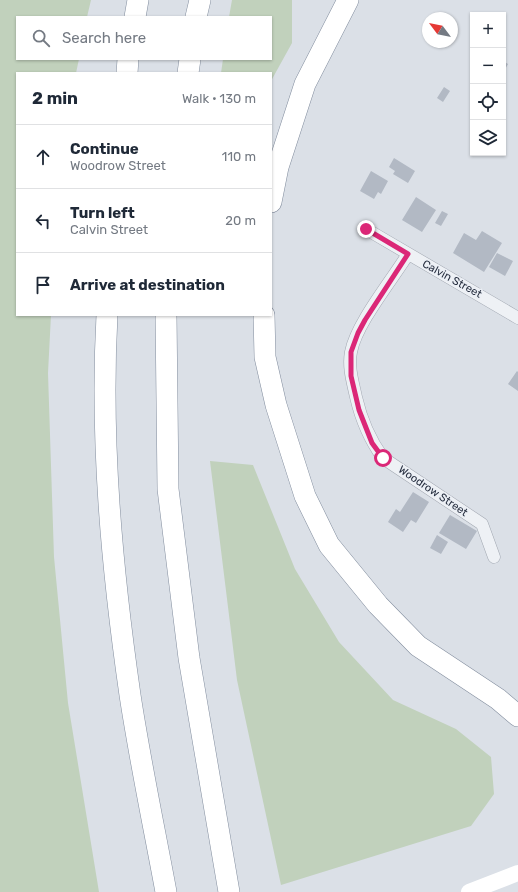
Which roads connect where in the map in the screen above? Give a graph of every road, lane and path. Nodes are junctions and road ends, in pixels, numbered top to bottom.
1 (138, 0) edge
2 (200, 0) edge
3 (348, 0) edge
4 (135, 16) edge
5 (196, 16) edge
6 (128, 60) edge
7 (190, 60) edge
8 (127, 72) edge
9 (188, 72) edge
10 (272, 197) edge
11 (366, 229) dead end
12 (408, 254) junction
13 (107, 316) edge
14 (166, 316) edge
15 (264, 316) edge
16 (518, 318) edge
17 (494, 557) dead end
18 (518, 716) edge
19 (518, 873) edge
20 (166, 892) edge
21 (229, 892) edge
22 (469, 892) edge

1 - 4 highway
2 - 5 highway
3 - 10 highway
6 - 8 highway
7 - 9 highway
11 - 12 street, Calvin Street
12 - 16 street, Calvin Street
12 - 17 street, Woodrow Street
13 - 20 highway
14 - 21 highway
15 - 18 highway
19 - 22 main road

